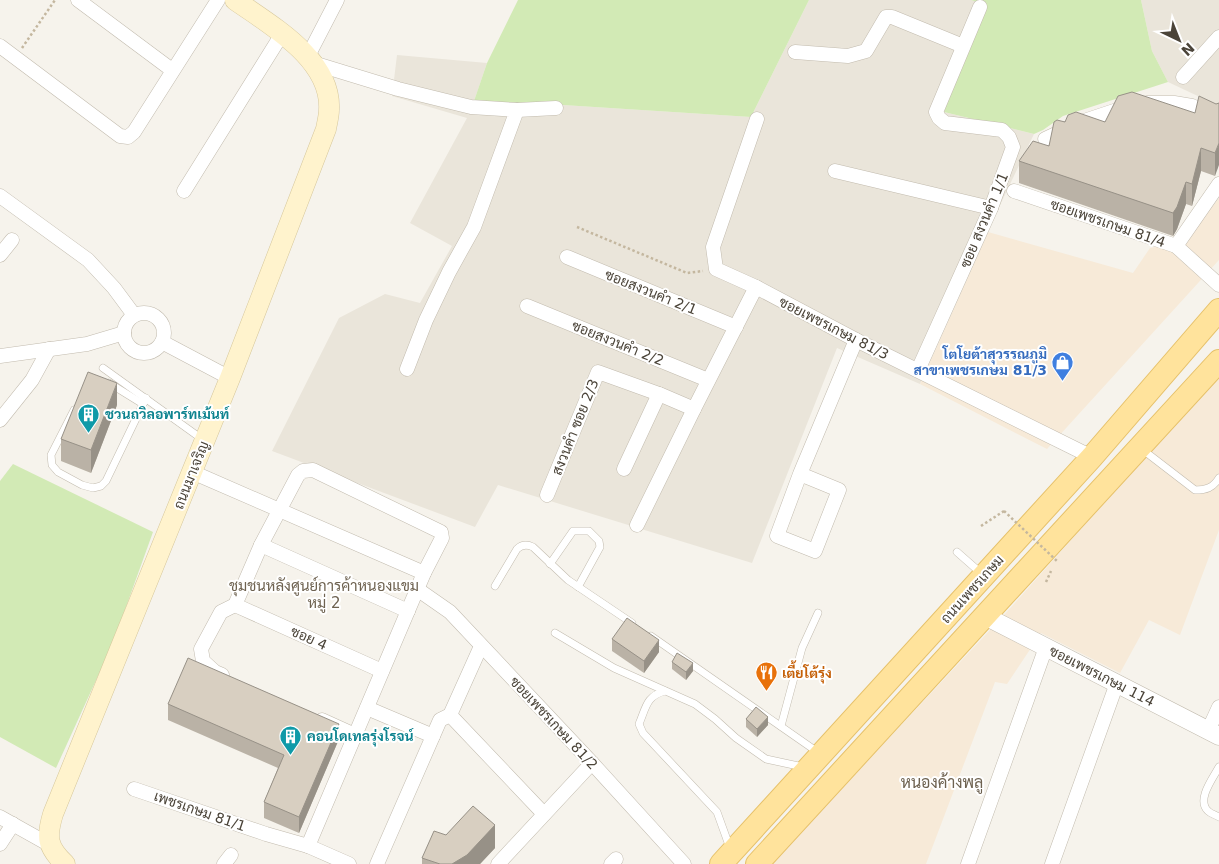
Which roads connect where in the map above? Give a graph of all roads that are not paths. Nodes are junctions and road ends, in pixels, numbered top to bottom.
1 (78, 0) edge
2 (218, 0) edge
3 (235, 0) edge
4 (337, 0) edge
5 (980, 7) dead end
6 (282, 34) junction
7 (1219, 37) edge
8 (0, 46) edge
9 (963, 46) junction
10 (795, 52) dead end
11 (310, 59) junction
12 (172, 70) junction
13 (1183, 78) dead end
14 (556, 108) dead end
15 (517, 110) junction
16 (1219, 118) edge
17 (757, 119) dead end
18 (1045, 139) dead end
19 (835, 171) dead end
20 (1219, 184) edge
21 (184, 191) dead end
22 (1014, 191) dead end
23 (0, 196) edge
24 (991, 208) junction
25 (12, 240) dead end
26 (1176, 246) junction
27 (0, 255) edge
28 (567, 257) dead end
29 (1219, 285) edge
30 (756, 287) junction
31 (527, 306) dead end
32 (1219, 310) edge
33 (134, 315) junction
34 (736, 327) junction
35 (124, 333) junction
36 (856, 340) junction
37 (162, 342) junction
38 (49, 349) junction
39 (0, 356) edge
40 (1219, 360) edge
41 (103, 368) dead end
42 (407, 369) dead end
43 (918, 370) junction
44 (101, 378) edge
45 (230, 378) junction
46 (708, 380) junction
47 (659, 394) junction
48 (144, 401) junction
49 (76, 406) edge
50 (694, 409) junction
51 (0, 420) edge
52 (205, 441) junction
53 (1139, 448) junction
54 (1092, 457) junction
55 (624, 470) dead end
56 (192, 472) junction
57 (800, 474) junction
58 (1219, 478) edge
59 (547, 495) dead end
60 (278, 510) junction
61 (637, 525) dead end
62 (261, 545) junction
63 (957, 552) dead end
64 (550, 564) junction
65 (424, 573) junction
66 (984, 576) junction
67 (495, 586) dead end
68 (578, 587) junction
69 (417, 589) junction
70 (235, 605) junction
71 (408, 611) junction
72 (818, 613) dead end
73 (986, 616) junction
74 (639, 628) edge
75 (555, 633) dead end
76 (646, 633) edge
77 (481, 646) junction
78 (1046, 647) junction
79 (382, 671) junction
80 (232, 680) edge
81 (1117, 683) junction
82 (666, 691) junction
83 (1219, 707) edge
84 (367, 708) junction
85 (311, 715) edge
86 (450, 715) junction
87 (781, 726) junction
88 (1214, 734) edge
89 (355, 735) junction
90 (433, 736) junction
91 (815, 761) junction
92 (592, 763) junction
93 (1219, 767) edge
94 (134, 789) dead end
95 (544, 814) junction
96 (0, 817) edge
97 (1219, 817) edge
98 (13, 824) junction
99 (0, 844) edge
100 (50, 845) junction
101 (308, 846) junction
102 (726, 859) edge
103 (65, 864) edge
104 (349, 864) edge
105 (377, 864) edge
106 (498, 864) edge
107 (684, 864) edge
108 (758, 864) edge
109 (968, 864) edge
110 (1052, 864) edge

1 - 12 street
2 - 12 street
3 - 6 main road, ถนนมาเจริญ
4 - 11 street
5 - 9 street
6 - 11 main road, ถนนมาเจริญ
6 - 21 street
7 - 13 street
8 - 12 street
9 - 10 street
9 - 24 street, ซอย สงวนคำ 1/1
11 - 15 street
11 - 45 main road, ถนนมาเจริญ
14 - 15 street
15 - 42 street
16 - 18 street
17 - 30 street, ซอยเพชรเกษม 81/3
19 - 24 street
20 - 26 street
22 - 26 street, ซอยเพชรเกษม 81/4
23 - 33 street
24 - 43 street, ซอย สงวนคำ 1/1
25 - 27 street
26 - 29 street, ซอยเพชรเกษม 81/4
28 - 34 street, ซอยสงวนคำ 2/1
30 - 34 street
30 - 36 street, ซอยเพชรเกษม 81/3
31 - 46 street, ซอยสงวนคำ 2/2
32 - 54 main road, ถนนเพชรเกษม
33 - 35 street
33 - 37 street
34 - 46 street
35 - 37 street
35 - 38 street
36 - 43 street, ซอยเพชรเกษม 81/3
36 - 57 street
37 - 45 street
38 - 39 street
38 - 51 street
40 - 53 main road, ถนนเพชรเกษม
41 - 48 lane
43 - 54 street, ซอยเพชรเกษม 81/3
44 - 48 lane
45 - 52 main road, ถนนมาเจริญ
46 - 50 street
47 - 50 street, สงวนคำ ซอย 2/3
47 - 55 street
47 - 59 street, สงวนคำ ซอย 2/3
48 - 49 lane
48 - 52 lane
50 - 61 street
52 - 56 main road, ถนนมาเจริญ
53 - 58 lane
53 - 73 main road, ถนนเพชรเกษม
54 - 66 main road, ถนนเพชรเกษม
56 - 60 street
56 - 100 main road, ถนนมาเจริญ
57 - 57 street
60 - 62 street
60 - 65 street
60 - 65 street
62 - 70 street
62 - 71 street
63 - 66 lane
64 - 67 lane
64 - 68 lane
64 - 68 lane
65 - 69 street
66 - 91 main road, ถนนเพชรเกษม
68 - 74 lane
69 - 71 street
69 - 77 street, ซอยเพชรเกษม 81/2
70 - 79 street, ซอย 4
70 - 80 street
71 - 79 street
72 - 87 lane
73 - 78 street, ซอยเพชรเกษม 114
73 - 108 main road, ถนนเพชรเกษม
75 - 82 lane
76 - 87 lane
77 - 86 street
77 - 92 street, ซอยเพชรเกษม 81/2
78 - 81 street, ซอยเพชรเกษม 114
78 - 109 street
79 - 84 street
81 - 88 street, ซอยเพชรเกษม 114
81 - 110 street
82 - 91 lane
82 - 102 lane
83 - 88 street
84 - 89 street
84 - 90 street
85 - 89 street
86 - 90 street
86 - 95 street
87 - 91 lane
89 - 101 street
90 - 105 street
91 - 102 main road, ถนนเพชรเกษม
92 - 95 street
92 - 107 street, ซอยเพชรเกษม 81/2
93 - 97 lane
94 - 101 street, เพชรเกษม 81/1
95 - 106 street
96 - 98 street
98 - 99 street
98 - 100 street
100 - 103 main road
101 - 104 street, เพชรเกษม 81/1

